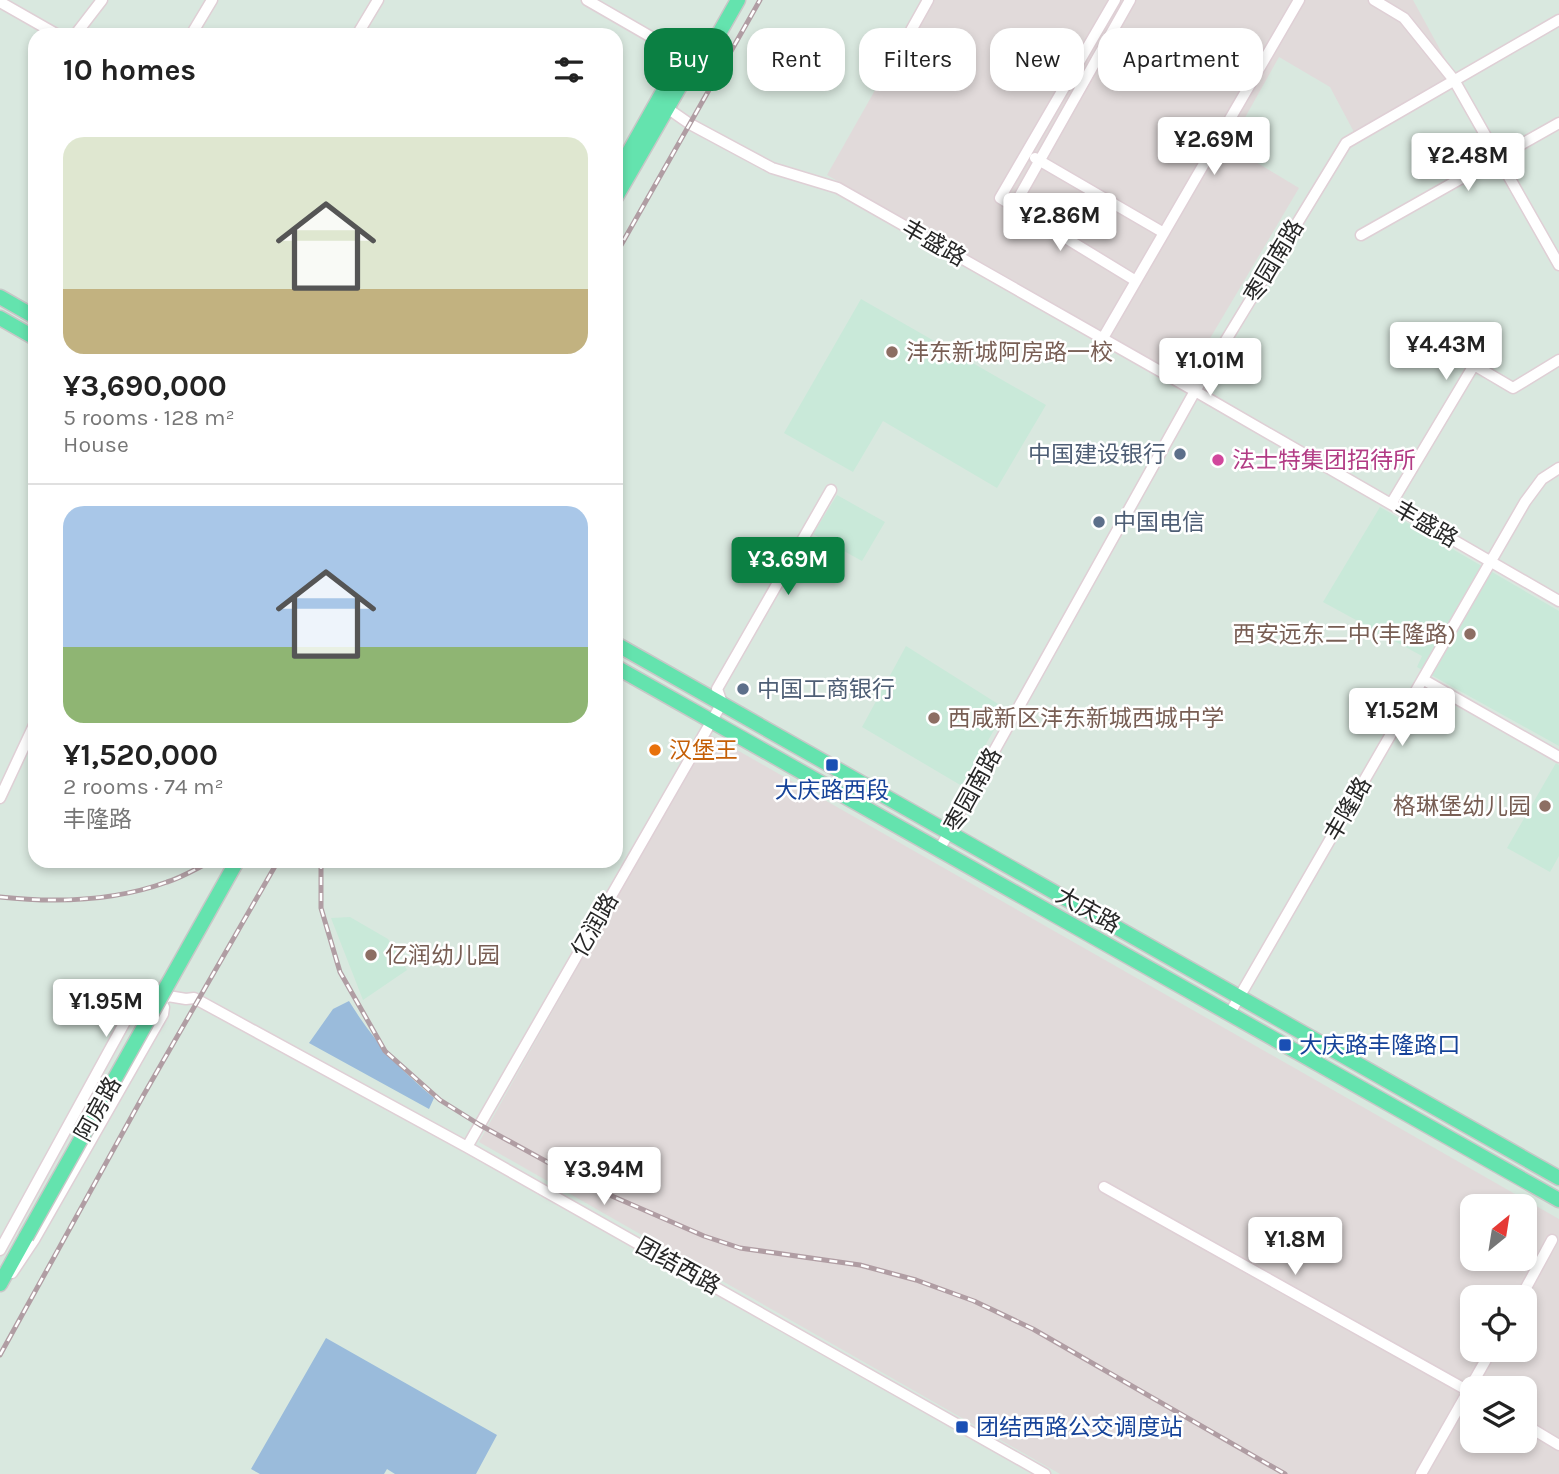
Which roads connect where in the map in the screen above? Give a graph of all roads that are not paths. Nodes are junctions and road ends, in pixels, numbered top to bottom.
1 (103, 0) edge
2 (212, 0) edge
3 (378, 0) edge
4 (587, 0) edge
5 (729, 0) edge
6 (738, 0) edge
7 (928, 0) edge
8 (1115, 0) edge
9 (1130, 0) edge
10 (1299, 0) edge
11 (1374, 0) edge
12 (0, 2) edge
13 (1104, 18) junction
14 (1559, 20) edge
15 (1116, 25) junction
16 (46, 28) edge
17 (81, 28) edge
18 (195, 28) edge
19 (362, 28) edge
20 (715, 28) edge
21 (720, 28) edge
22 (912, 28) edge
23 (644, 33) edge
24 (1084, 53) edge
25 (1454, 80) junction
26 (1084, 81) edge
27 (663, 91) edge
28 (677, 91) edge
29 (1062, 91) edge
30 (1079, 91) edge
31 (667, 108) junction
32 (1047, 117) junction
33 (1559, 123) edge
34 (1060, 124) junction
35 (1026, 153) junction
36 (1498, 158) junction
37 (1039, 161) junction
38 (623, 163) edge
39 (623, 185) edge
40 (1014, 206) junction
41 (1164, 233) junction
42 (1361, 235) dead end
43 (1559, 265) edge
44 (1136, 281) junction
45 (0, 297) edge
46 (28, 313) edge
47 (0, 318) edge
48 (28, 334) edge
49 (1103, 338) junction
50 (1559, 360) edge
51 (1195, 391) junction
52 (1559, 468) edge
53 (831, 490) dead end
54 (1391, 504) junction
55 (1491, 562) junction
56 (1559, 601) edge
57 (623, 648) edge
58 (623, 671) edge
59 (1424, 680) junction
60 (722, 703) junction
61 (712, 721) junction
62 (28, 738) edge
63 (1559, 757) edge
64 (0, 799) edge
65 (949, 832) junction
66 (939, 850) junction
67 (222, 868) edge
68 (233, 868) edge
69 (1240, 995) junction
70 (160, 1002) junction
71 (1230, 1013) junction
72 (467, 1147) junction
73 (1559, 1178) edge
74 (1104, 1187) dead end
75 (1559, 1200) edge
76 (22, 1236) junction
77 (1552, 1240) dead end
78 (0, 1250) edge
79 (0, 1265) edge
80 (1528, 1285) edge
81 (0, 1286) edge
82 (1460, 1386) edge
83 (1460, 1409) edge
84 (1537, 1432) edge
85 (1559, 1445) edge
86 (1045, 1474) edge
87 (1421, 1474) edge

1 - 17 street
2 - 18 street
3 - 19 street
4 - 23 street
5 - 20 main road
6 - 21 main road
7 - 22 street
8 - 13 street
9 - 15 street
10 - 41 street
11 - 25 street
12 - 16 street
13 - 15 street
13 - 24 street
14 - 25 street, 枣园南路
15 - 26 street
25 - 36 street
25 - 51 street, 枣园南路
27 - 38 main road
28 - 31 main road
29 - 32 street
30 - 34 street
31 - 39 main road
31 - 49 street, 丰盛路
32 - 34 street
32 - 35 street
33 - 36 street
34 - 37 street
35 - 37 street
35 - 40 street
36 - 42 street
36 - 43 street
37 - 40 street
37 - 41 street
40 - 44 street
41 - 44 street
44 - 49 street
45 - 46 main road
47 - 48 main road
49 - 51 street, 丰盛路
50 - 54 street
51 - 54 street, 丰盛路
51 - 65 street, 枣园南路
52 - 55 street, 丰隆路
53 - 60 street
54 - 55 street, 丰盛路
55 - 56 street, 丰盛路
55 - 59 street, 丰隆路
57 - 60 main road, 大庆路
58 - 61 main road, 大庆路
59 - 63 street
59 - 69 street, 丰隆路
60 - 61 street, 亿润路
60 - 65 main road, 大庆路
61 - 66 main road, 大庆路
61 - 72 street, 亿润路
62 - 64 street
65 - 66 street, 枣园南路
65 - 69 main road, 大庆路
66 - 71 main road, 大庆路
67 - 76 main road, 阿房路
68 - 76 main road, 阿房路, bridge
69 - 71 street, 丰隆路
69 - 73 main road, 大庆路
70 - 72 street, 团结西路
70 - 78 street, 团结西路
70 - 81 street
71 - 75 main road, 大庆路
72 - 86 street, 团结西路
74 - 82 street
76 - 79 main road, 阿房路
76 - 81 main road, 阿房路
77 - 80 street
83 - 87 street
84 - 85 street

